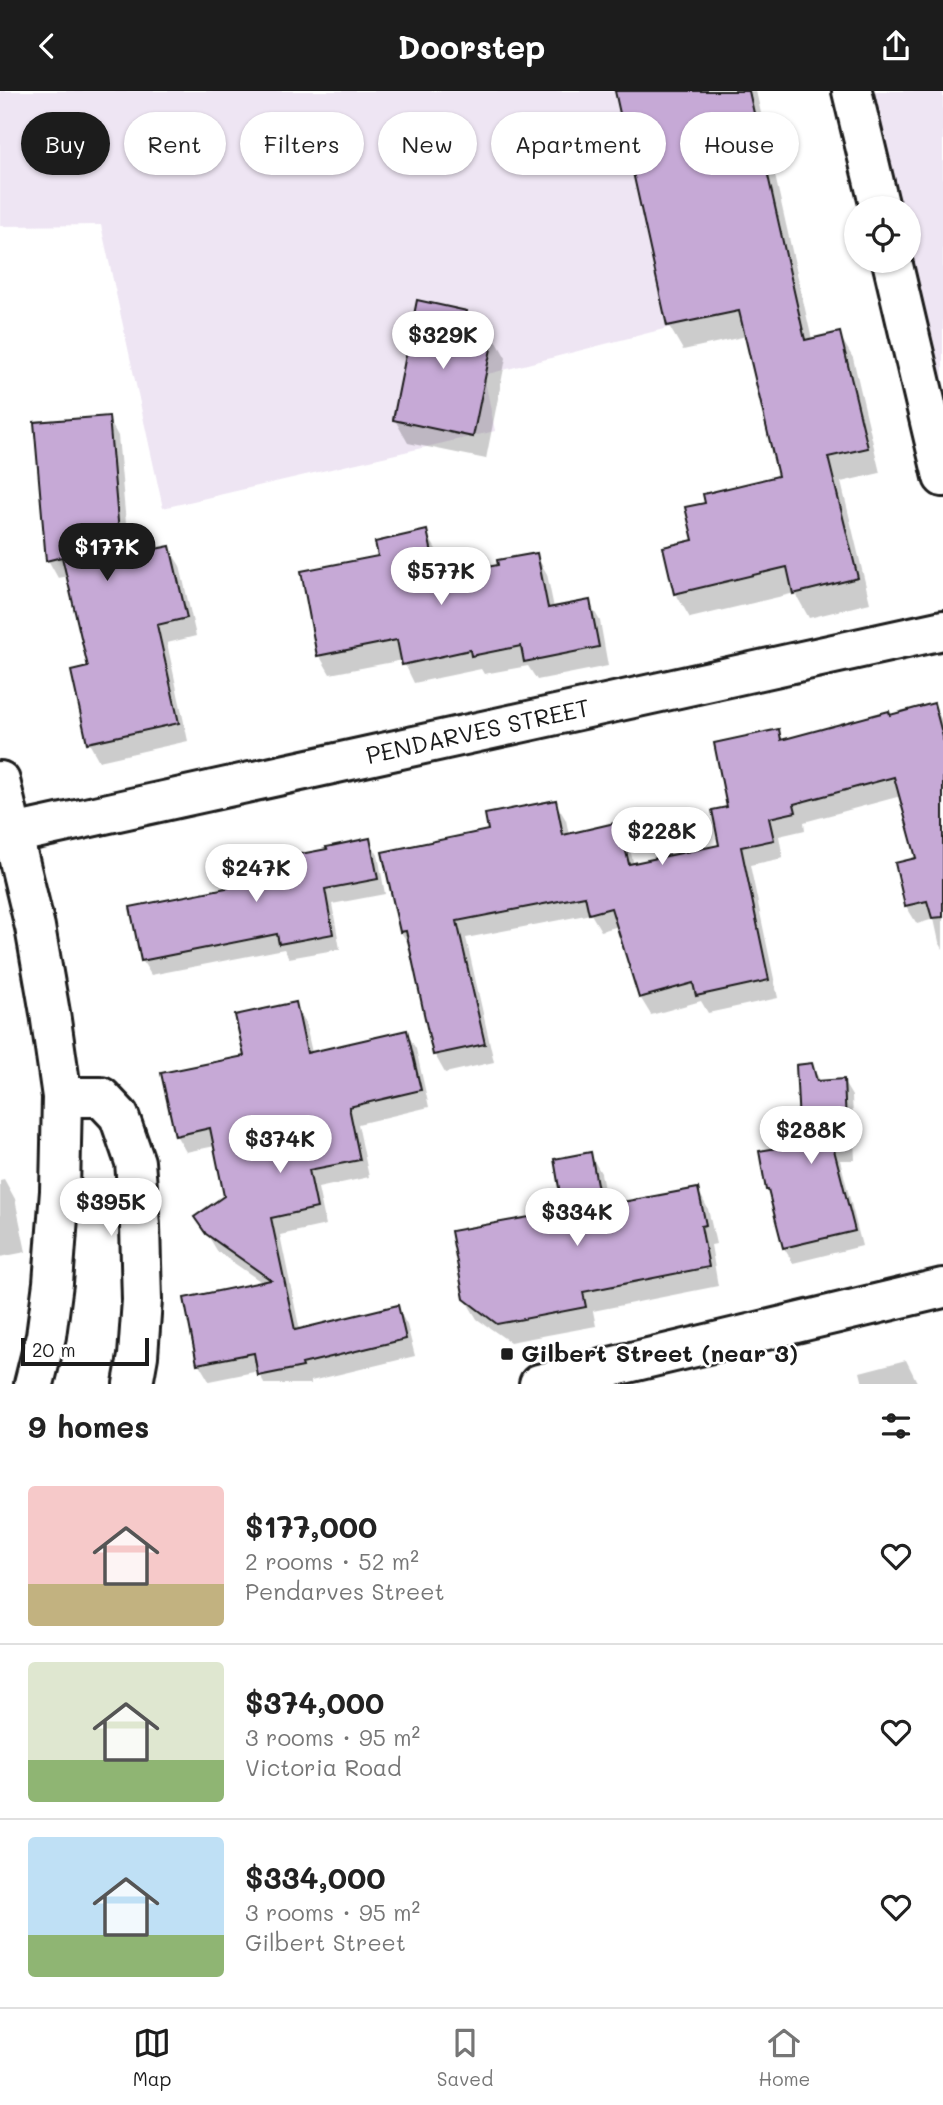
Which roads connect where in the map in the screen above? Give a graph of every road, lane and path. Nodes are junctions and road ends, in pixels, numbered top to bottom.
1 (852, 91) edge
2 (877, 196) edge
3 (895, 273) edge
4 (943, 477) edge
5 (943, 630) edge
6 (0, 781) edge
7 (13, 834) junction
8 (62, 1097) junction
9 (943, 1288) edge
10 (34, 1384) edge
11 (133, 1384) edge
12 (539, 1384) edge

1 - 2 street
3 - 4 street
5 - 7 street, PENDARVES STREET
6 - 7 street
7 - 8 street
8 - 10 street
8 - 11 street
9 - 12 street

